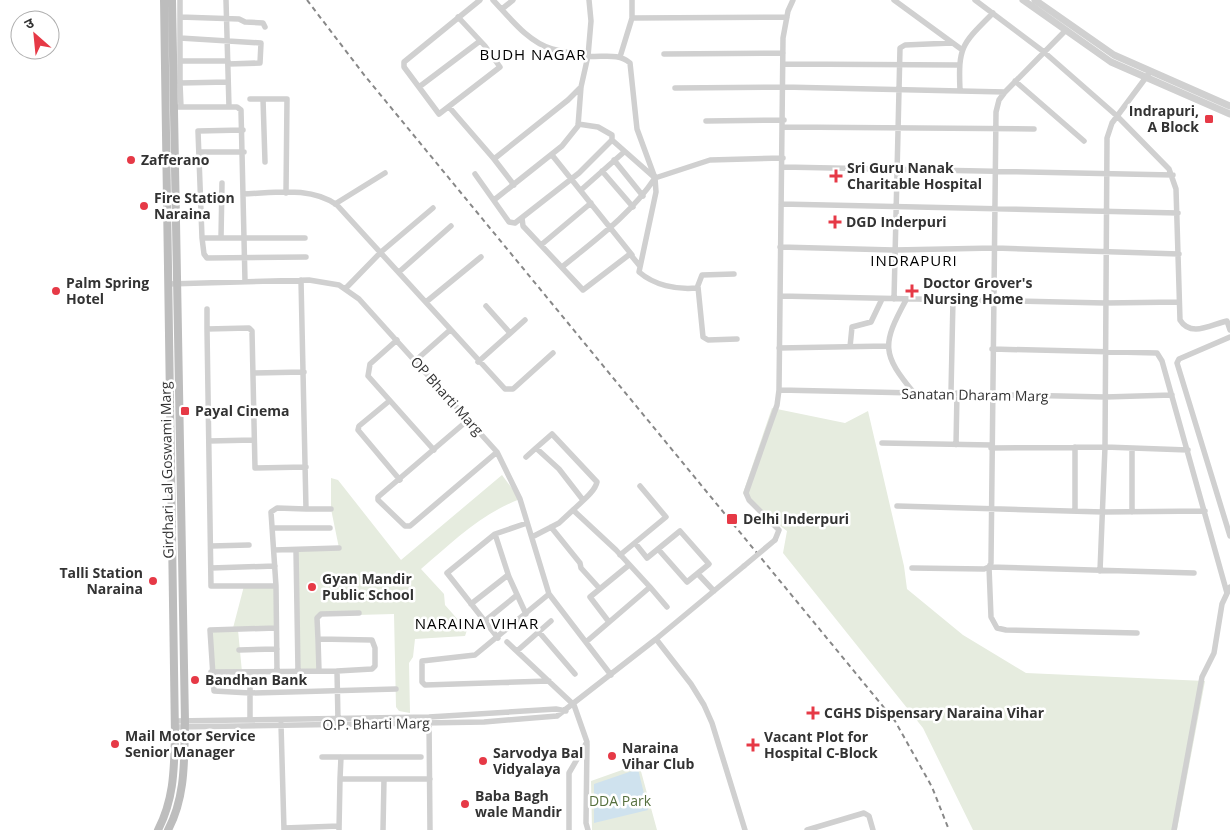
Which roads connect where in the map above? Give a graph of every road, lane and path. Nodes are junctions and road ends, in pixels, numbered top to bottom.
1 (164, 0) edge
2 (172, 0) edge
3 (180, 0) edge
4 (226, 0) edge
5 (480, 0) edge
6 (493, 0) edge
7 (513, 0) edge
8 (589, 0) edge
9 (632, 0) edge
10 (793, 0) edge
11 (894, 0) edge
12 (975, 0) edge
13 (1024, 0) edge
14 (1034, 0) edge
15 (502, 9) junction
16 (993, 13) junction
17 (180, 17) junction
18 (458, 17) junction
19 (787, 17) junction
20 (227, 18) junction
21 (632, 18) junction
22 (264, 27) dead end
23 (1065, 31) junction
24 (180, 38) junction
25 (227, 40) junction
26 (480, 41) junction
27 (952, 43) junction
28 (961, 49) junction
29 (1044, 52) junction
30 (783, 53) junction
31 (664, 54) dead end
32 (588, 56) junction
33 (620, 57) junction
34 (180, 61) junction
35 (228, 63) junction
36 (784, 64) junction
37 (900, 64) junction
38 (959, 65) junction
39 (1148, 75) junction
40 (1016, 81) junction
41 (228, 82) junction
42 (180, 83) junction
43 (419, 87) junction
44 (581, 87) junction
45 (784, 87) junction
46 (675, 88) dead end
47 (900, 89) junction
48 (960, 90) junction
49 (1005, 92) junction
50 (250, 99) dead end
51 (263, 99) junction
52 (1230, 106) edge
53 (177, 107) junction
54 (229, 107) junction
55 (450, 107) junction
56 (1230, 114) edge
57 (1117, 116) junction
58 (784, 120) junction
59 (706, 122) dead end
60 (578, 124) junction
61 (784, 127) junction
62 (899, 128) junction
63 (1034, 129) dead end
64 (243, 130) junction
65 (995, 130) junction
66 (612, 140) junction
67 (1084, 141) dead end
68 (199, 152) junction
69 (244, 152) junction
70 (624, 152) junction
71 (552, 154) junction
72 (783, 158) junction
73 (494, 159) junction
74 (614, 160) junction
75 (265, 162) dead end
76 (783, 167) junction
77 (898, 169) junction
78 (996, 170) junction
79 (602, 171) junction
80 (1108, 172) junction
81 (385, 173) dead end
82 (475, 174) dead end
83 (1173, 175) junction
84 (655, 178) junction
85 (572, 180) junction
86 (222, 183) dead end
87 (514, 184) junction
88 (581, 190) junction
89 (286, 193) junction
90 (244, 194) junction
91 (643, 196) junction
92 (494, 200) junction
93 (591, 203) junction
94 (335, 204) junction
95 (781, 204) junction
96 (633, 207) junction
97 (896, 207) junction
98 (433, 208) dead end
99 (996, 208) junction
100 (1107, 212) junction
101 (1178, 213) junction
102 (522, 218) junction
103 (450, 226) dead end
104 (611, 227) junction
105 (244, 237) junction
106 (202, 238) junction
107 (221, 238) junction
108 (305, 238) dead end
109 (541, 245) junction
110 (780, 247) junction
111 (995, 248) junction
112 (894, 250) junction
113 (381, 252) junction
114 (1107, 252) junction
115 (1179, 254) junction
116 (632, 255) junction
117 (244, 257) junction
118 (306, 257) dead end
119 (481, 257) dead end
120 (639, 265) junction
121 (562, 267) junction
122 (399, 272) junction
123 (734, 274) dead end
124 (301, 280) junction
125 (245, 281) junction
126 (172, 284) junction
127 (698, 287) junction
128 (346, 288) junction
129 (780, 296) junction
130 (882, 299) junction
131 (894, 299) junction
132 (954, 299) junction
133 (906, 300) junction
134 (994, 300) junction
135 (426, 302) junction
136 (1179, 302) junction
137 (1105, 303) junction
138 (486, 306) dead end
139 (206, 309) dead end
140 (525, 320) dead end
141 (1229, 321) edge
142 (207, 329) junction
143 (450, 330) junction
144 (1230, 330) edge
145 (510, 333) junction
146 (1230, 337) edge
147 (737, 339) dead end
148 (397, 340) junction
149 (888, 346) junction
150 (850, 347) junction
151 (779, 348) junction
152 (992, 349) junction
153 (1104, 351) junction
154 (553, 353) dead end
155 (415, 360) junction
156 (478, 362) junction
157 (304, 372) junction
158 (253, 373) junction
159 (779, 390) junction
160 (954, 393) junction
161 (915, 394) junction
162 (991, 395) junction
163 (1172, 395) junction
164 (1105, 398) junction
165 (388, 402) junction
166 (468, 420) junction
167 (254, 440) junction
168 (209, 441) junction
169 (882, 443) dead end
170 (956, 445) junction
171 (991, 446) junction
172 (1075, 447) junction
173 (1105, 447) junction
174 (536, 448) junction
175 (1132, 448) junction
176 (434, 450) junction
177 (1188, 450) junction
178 (497, 452) junction
179 (526, 457) dead end
180 (306, 467) junction
181 (400, 480) junction
182 (640, 486) dead end
183 (583, 500) junction
184 (897, 506) dead end
185 (991, 507) junction
186 (306, 509) junction
187 (331, 509) dead end
188 (573, 510) junction
189 (1075, 511) junction
190 (1103, 512) junction
191 (1132, 512) junction
192 (1205, 512) junction
193 (528, 523) junction
194 (272, 528) junction
195 (330, 528) dead end
196 (551, 528) junction
197 (495, 534) junction
198 (1230, 536) edge
199 (532, 538) junction
200 (635, 543) junction
201 (249, 545) dead end
202 (210, 546) junction
203 (339, 548) dead end
204 (658, 549) junction
205 (274, 550) junction
206 (296, 550) junction
207 (620, 555) junction
208 (629, 565) junction
209 (275, 566) junction
210 (989, 567) junction
211 (211, 568) junction
212 (912, 568) dead end
213 (1100, 571) junction
214 (1194, 573) dead end
215 (698, 574) junction
216 (508, 575) junction
217 (276, 586) junction
218 (650, 587) junction
219 (1230, 587) edge
220 (600, 589) junction
221 (714, 591) junction
222 (1227, 593) junction
223 (549, 594) junction
224 (517, 595) junction
225 (472, 604) junction
226 (667, 607) dead end
227 (359, 613) dead end
228 (526, 614) junction
229 (484, 621) junction
230 (551, 621) dead end
231 (609, 622) junction
232 (276, 628) junction
233 (539, 632) junction
234 (1137, 633) dead end
235 (498, 638) junction
236 (318, 639) junction
237 (656, 639) junction
238 (507, 642) dead end
239 (586, 642) junction
240 (277, 649) junction
241 (239, 650) dead end
242 (517, 652) junction
243 (298, 671) junction
244 (319, 671) junction
245 (336, 671) junction
246 (211, 672) junction
247 (250, 672) junction
248 (277, 672) junction
249 (576, 674) dead end
250 (611, 675) junction
251 (549, 681) junction
252 (396, 689) dead end
253 (337, 690) junction
254 (250, 693) junction
255 (574, 705) junction
256 (250, 720) junction
257 (429, 720) junction
258 (338, 721) junction
259 (281, 723) junction
260 (175, 724) junction
261 (185, 725) junction
262 (588, 742) junction
263 (340, 757) junction
264 (421, 757) dead end
265 (322, 758) dead end
266 (340, 779) junction
267 (384, 779) junction
268 (430, 780) junction
269 (339, 828) edge
270 (284, 829) edge
271 (158, 830) edge
272 (168, 830) edge
273 (383, 830) edge
274 (430, 830) edge
275 (569, 830) edge
276 (588, 830) edge
277 (745, 830) edge
278 (807, 830) edge
279 (873, 830) edge
280 (1174, 830) edge

1 - 126 main road, Girdhari Lal Goswami Marg
2 - 53 main road, Girdhari Lal Goswami Marg
3 - 17 street
4 - 20 street
5 - 18 street
6 - 15 street
7 - 15 street
8 - 32 street
9 - 21 street
10 - 19 street
11 - 27 street
12 - 16 street
13 - 23 street
14 - 39 street
15 - 32 street
16 - 28 street
16 - 29 street
17 - 20 street
17 - 24 street
18 - 26 street
18 - 43 street
19 - 21 street
19 - 30 street
20 - 22 street
20 - 25 street
21 - 33 street
23 - 29 street
23 - 39 street
24 - 25 street
24 - 34 street
25 - 35 street
25 - 35 street
26 - 43 street
26 - 55 street
27 - 28 street
27 - 37 street
28 - 38 street
29 - 40 street
29 - 57 street
30 - 31 street
30 - 36 street
32 - 33 street
32 - 44 street
33 - 84 street
34 - 35 street
34 - 42 street
35 - 41 street
36 - 37 street
36 - 45 street
37 - 38 street
37 - 47 street
38 - 48 street
39 - 52 street
39 - 56 street
39 - 57 street
40 - 49 street
40 - 67 street
41 - 42 street
41 - 54 street
42 - 53 street
43 - 55 street
44 - 60 street
44 - 73 street
45 - 46 street
45 - 47 street
45 - 58 street
47 - 48 street
47 - 62 street
48 - 49 street
49 - 65 street
50 - 51 street
51 - 75 street
51 - 89 street
53 - 54 street
53 - 126 main road, Girdhari Lal Goswami Marg
54 - 64 street
55 - 73 street
57 - 80 street
57 - 83 street
58 - 59 street
58 - 61 street
60 - 66 street
60 - 71 street
61 - 62 street
61 - 72 street
62 - 65 street
62 - 77 street
63 - 65 street
64 - 68 street
64 - 69 street
65 - 78 street
66 - 70 street
66 - 85 street
68 - 69 street
68 - 106 street
69 - 90 street
70 - 74 street
70 - 84 street
71 - 85 street
71 - 87 street
72 - 76 street
72 - 84 street
73 - 87 street
74 - 79 street
74 - 91 street
76 - 77 street
76 - 95 street
77 - 78 street
77 - 97 street
78 - 80 street
78 - 99 street
79 - 88 street
79 - 96 street
80 - 83 street
80 - 100 street
81 - 94 street
82 - 92 street
83 - 101 street
84 - 91 street
84 - 120 street
85 - 88 street
85 - 102 street
86 - 107 street
87 - 92 street
88 - 93 street
89 - 90 street
89 - 94 street
90 - 105 street
91 - 96 street
92 - 102 street
93 - 104 street
93 - 109 street
94 - 113 street
95 - 97 street
95 - 110 street
96 - 104 street
97 - 99 street
97 - 112 street
98 - 113 street
99 - 100 street
99 - 111 street
100 - 101 street
100 - 114 street
101 - 115 street
102 - 109 street
103 - 122 street
104 - 116 street
104 - 121 street
105 - 107 street
105 - 108 street
105 - 117 street
106 - 107 street
106 - 117 street
109 - 121 street
110 - 112 street
110 - 129 street
111 - 112 street
111 - 114 street
111 - 134 street
112 - 131 street
113 - 122 street
113 - 128 street
114 - 115 street
114 - 137 street
115 - 136 street
116 - 120 street
116 - 121 street
117 - 118 street
117 - 125 street
119 - 135 street
120 - 127 street
122 - 135 street
123 - 127 street
124 - 125 street, OP Bharti Marg
124 - 128 street, OP Bharti Marg
124 - 157 street
125 - 126 street, OP Bharti Marg
126 - 260 main road, Girdhari Lal Goswami Marg
126 - 261 main road, Girdhari Lal Goswami Marg
127 - 147 street
128 - 148 street, OP Bharti Marg
129 - 130 street
129 - 151 street
130 - 131 street
130 - 150 street
131 - 133 street
132 - 133 street
132 - 134 street
132 - 160 street
133 - 149 street
134 - 137 street
134 - 152 street
135 - 143 street
136 - 137 street
136 - 141 street
137 - 153 street
138 - 145 street
139 - 142 street
140 - 145 street
141 - 144 street
142 - 158 street
142 - 168 street
143 - 155 street
143 - 156 street
145 - 156 street
146 - 198 street
148 - 155 street, OP Bharti Marg
148 - 165 street
149 - 150 street
149 - 161 street
150 - 151 street
151 - 159 street
152 - 153 street
152 - 162 street
153 - 163 street
153 - 164 street
154 - 156 street
155 - 166 street, OP Bharti Marg
157 - 158 street
157 - 180 street
158 - 167 street
159 - 161 street, Sanatan Dharam Marg
159 - 221 street, O.P. Bharti Marg, bridge
160 - 161 street, Sanatan Dharam Marg
160 - 162 street, Sanatan Dharam Marg
160 - 170 street
162 - 164 street, Sanatan Dharam Marg
162 - 171 street
163 - 164 street, Sanatan Dharam Marg
163 - 177 street
164 - 173 street
165 - 176 street
165 - 181 street
166 - 176 street
166 - 178 street, OP Bharti Marg
167 - 168 street
167 - 180 street
168 - 202 street
169 - 170 street
170 - 171 street
171 - 172 street
171 - 185 street
172 - 173 street
172 - 189 street
173 - 175 street
173 - 190 street
174 - 179 street
174 - 183 street
174 - 183 street
175 - 177 street
175 - 191 street
176 - 181 street
177 - 192 street
178 - 181 street
178 - 193 street, OP Bharti Marg
180 - 186 street
182 - 200 street
183 - 188 street
184 - 185 street
185 - 189 street
185 - 210 street
186 - 187 street
186 - 194 street
188 - 196 street
188 - 207 street
189 - 190 street
190 - 191 street
190 - 213 street
191 - 192 street
192 - 222 street
193 - 197 street
193 - 199 street, OP Bharti Marg
194 - 195 street
194 - 205 street
196 - 199 street
196 - 220 street
197 - 216 street
197 - 225 street
199 - 223 street, OP Bharti Marg
200 - 204 street
200 - 207 street
201 - 202 street
202 - 211 street
203 - 206 street
204 - 215 street
204 - 215 street
205 - 206 street
205 - 209 street
206 - 243 street
207 - 208 street
208 - 218 street
208 - 220 street
209 - 211 street
209 - 217 street
210 - 212 street
210 - 213 street
210 - 234 street
211 - 217 street
213 - 214 street
215 - 221 street
216 - 224 street
216 - 225 street
217 - 232 street
218 - 226 street
218 - 231 street
219 - 222 street
220 - 231 street
221 - 237 street, O.P. Bharti Marg
222 - 280 street
223 - 228 street
223 - 239 street, OP Bharti Marg
224 - 228 street
224 - 229 street
225 - 229 street
227 - 236 street
228 - 235 street
229 - 235 street
230 - 233 street
231 - 239 street
232 - 240 street
232 - 246 street
233 - 242 street
233 - 249 street
235 - 251 street
236 - 244 street
236 - 245 street
237 - 250 street, O.P. Bharti Marg
237 - 277 street
238 - 242 street
239 - 250 street, OP Bharti Marg
240 - 241 street
240 - 248 street
242 - 251 street
243 - 244 street
243 - 248 street
244 - 245 street
245 - 253 street
246 - 247 street
246 - 254 street
247 - 248 street
247 - 254 street
250 - 255 street, O.P. Bharti Marg
251 - 255 street
252 - 253 street
253 - 254 street
253 - 258 street
254 - 256 street
255 - 257 street, O.P. Bharti Marg
255 - 262 street
256 - 259 street, O.P. Bharti Marg
256 - 261 street, O.P. Bharti Marg
257 - 258 street, O.P. Bharti Marg
257 - 268 street
258 - 259 street, O.P. Bharti Marg
259 - 261 street, O.P. Bharti Marg
259 - 270 street
260 - 261 street
260 - 271 main road, Girdhari Lal Goswami Marg
261 - 272 main road, Girdhari Lal Goswami Marg
262 - 275 street
262 - 276 street
263 - 264 street
263 - 265 street
263 - 266 street
266 - 267 street
266 - 269 street
267 - 268 street
267 - 273 street
268 - 274 street
269 - 270 street
278 - 279 street

